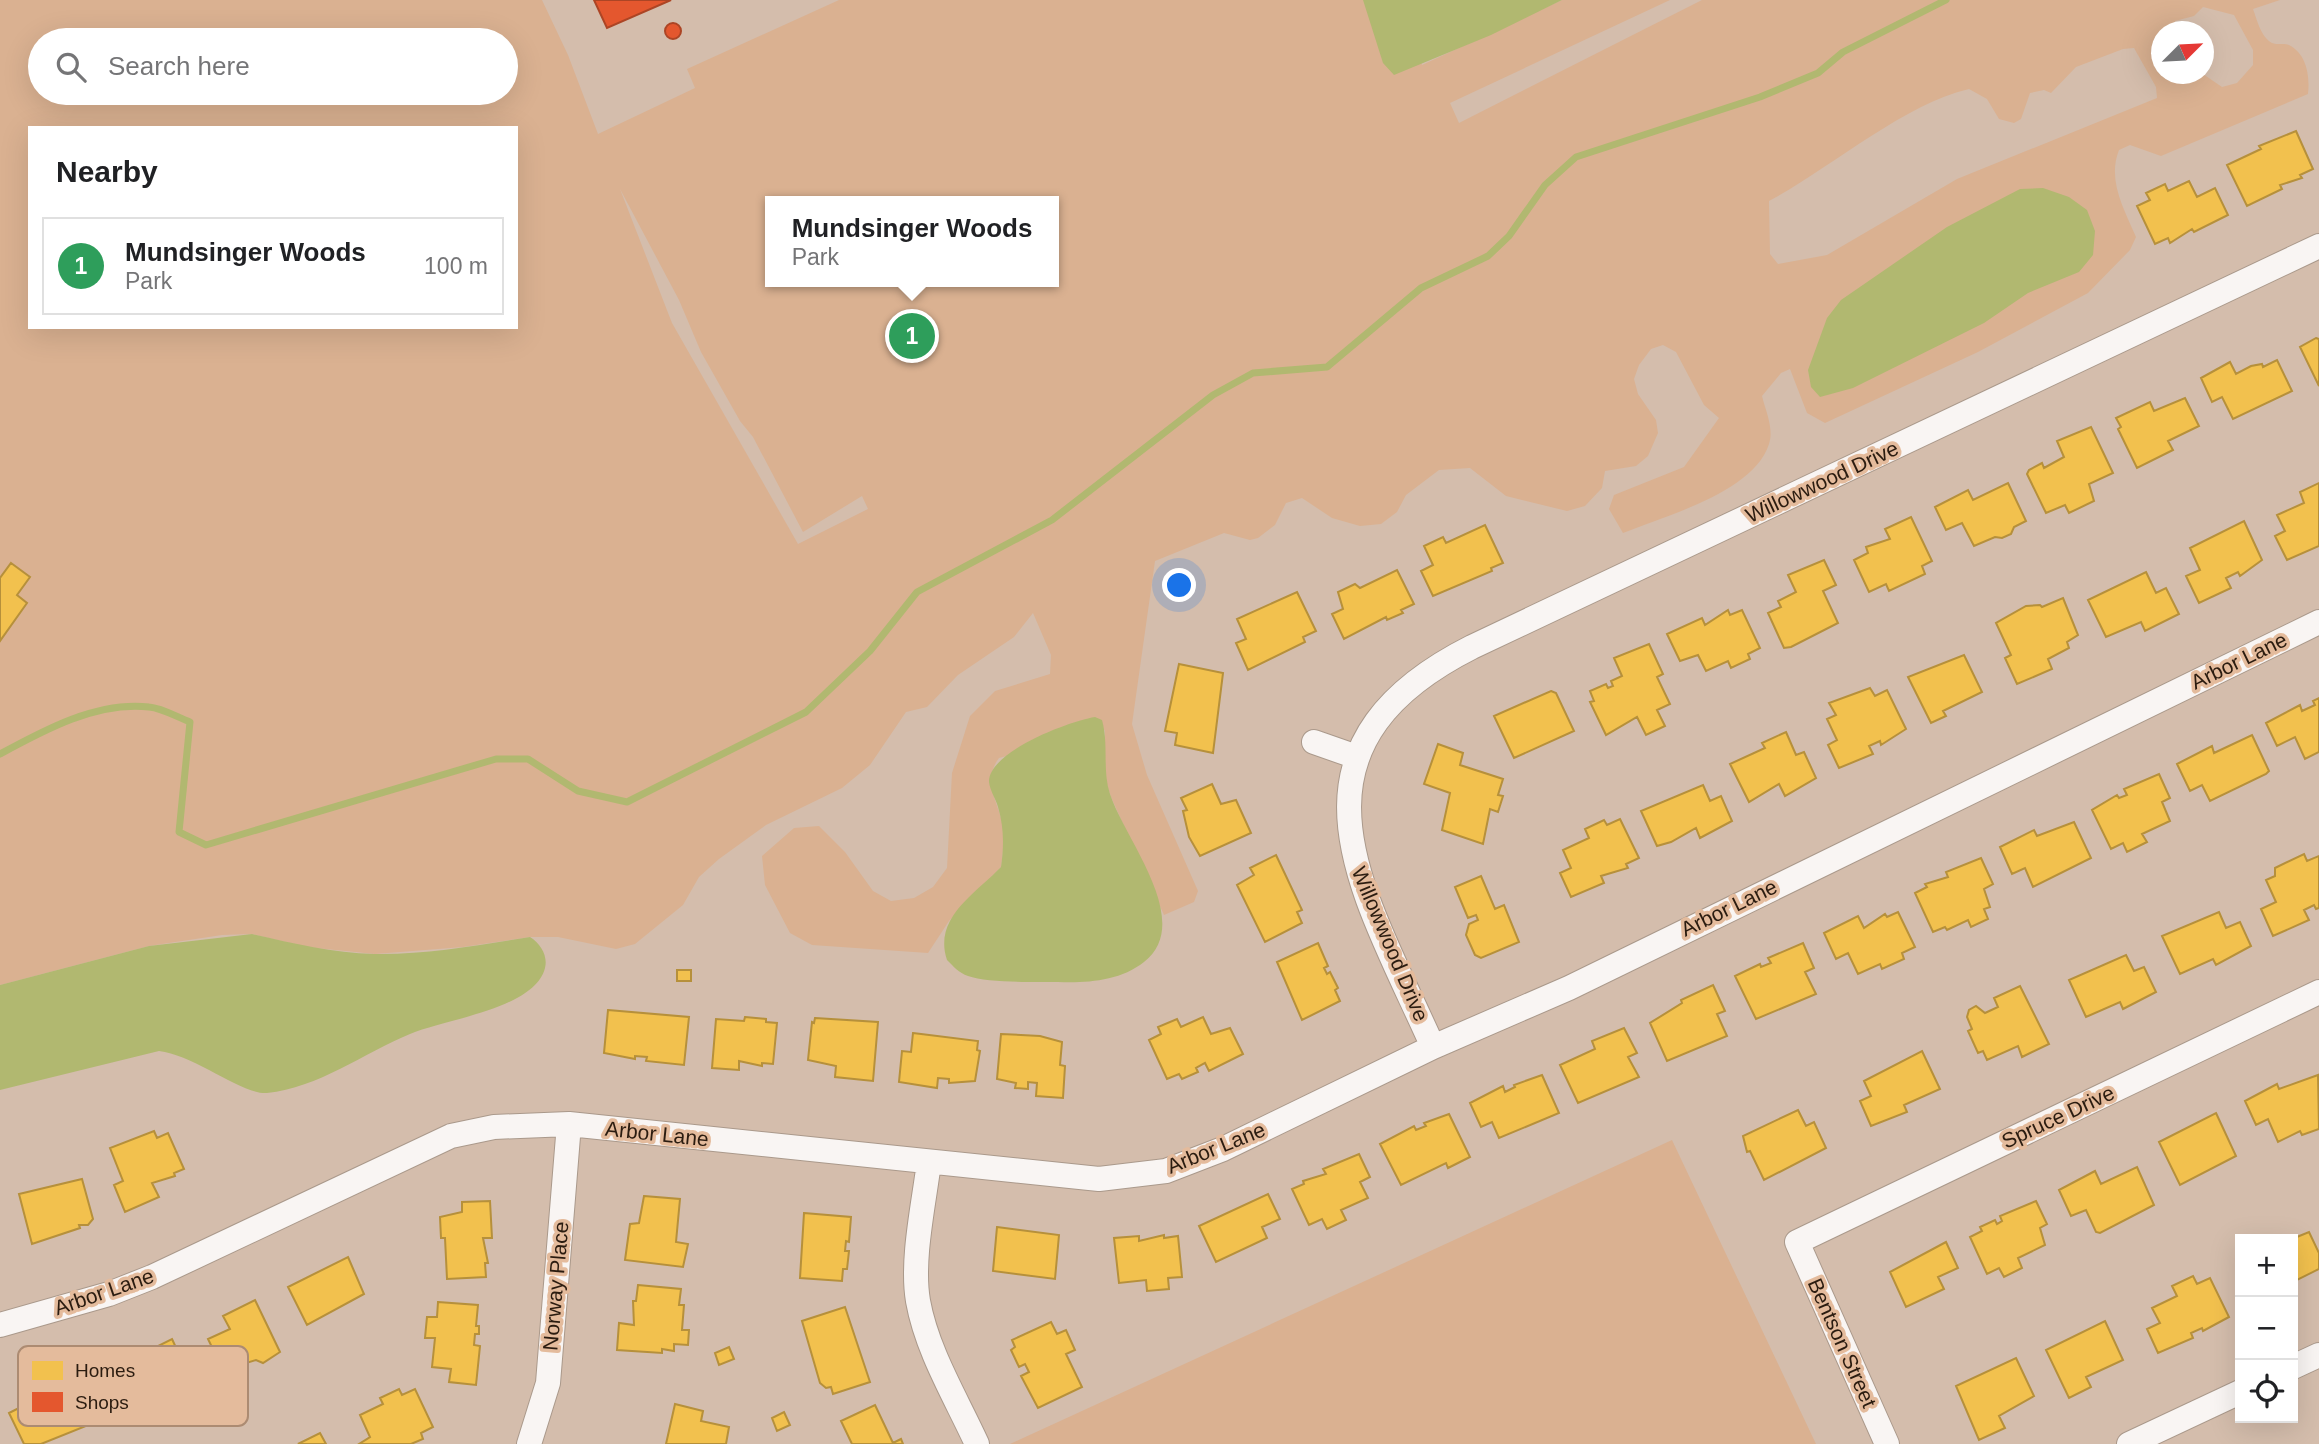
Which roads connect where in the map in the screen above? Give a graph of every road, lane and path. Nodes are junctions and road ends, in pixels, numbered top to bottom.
1 (2319, 246) edge
2 (2319, 622) edge
3 (1314, 742) dead end
4 (1357, 757) junction
5 (2319, 992) edge
6 (1433, 1047) junction
7 (569, 1124) junction
8 (929, 1162) junction
9 (1797, 1242) joint
10 (0, 1325) edge
11 (2319, 1355) edge
12 (2298, 1365) edge
13 (2235, 1394) edge
14 (529, 1444) edge
15 (977, 1444) edge
16 (1887, 1444) edge
17 (2129, 1444) edge

1 - 4 street, Willowwood Drive
2 - 6 street, Arbor Lane
3 - 4 street
4 - 6 street, Willowwood Drive
5 - 9 street, Spruce Drive
6 - 8 street, Arbor Lane
7 - 8 street, Arbor Lane
7 - 10 street, Arbor Lane
7 - 14 street, Norway Place
8 - 15 street
9 - 16 street, Bentson Street
11 - 12 street
13 - 17 street

